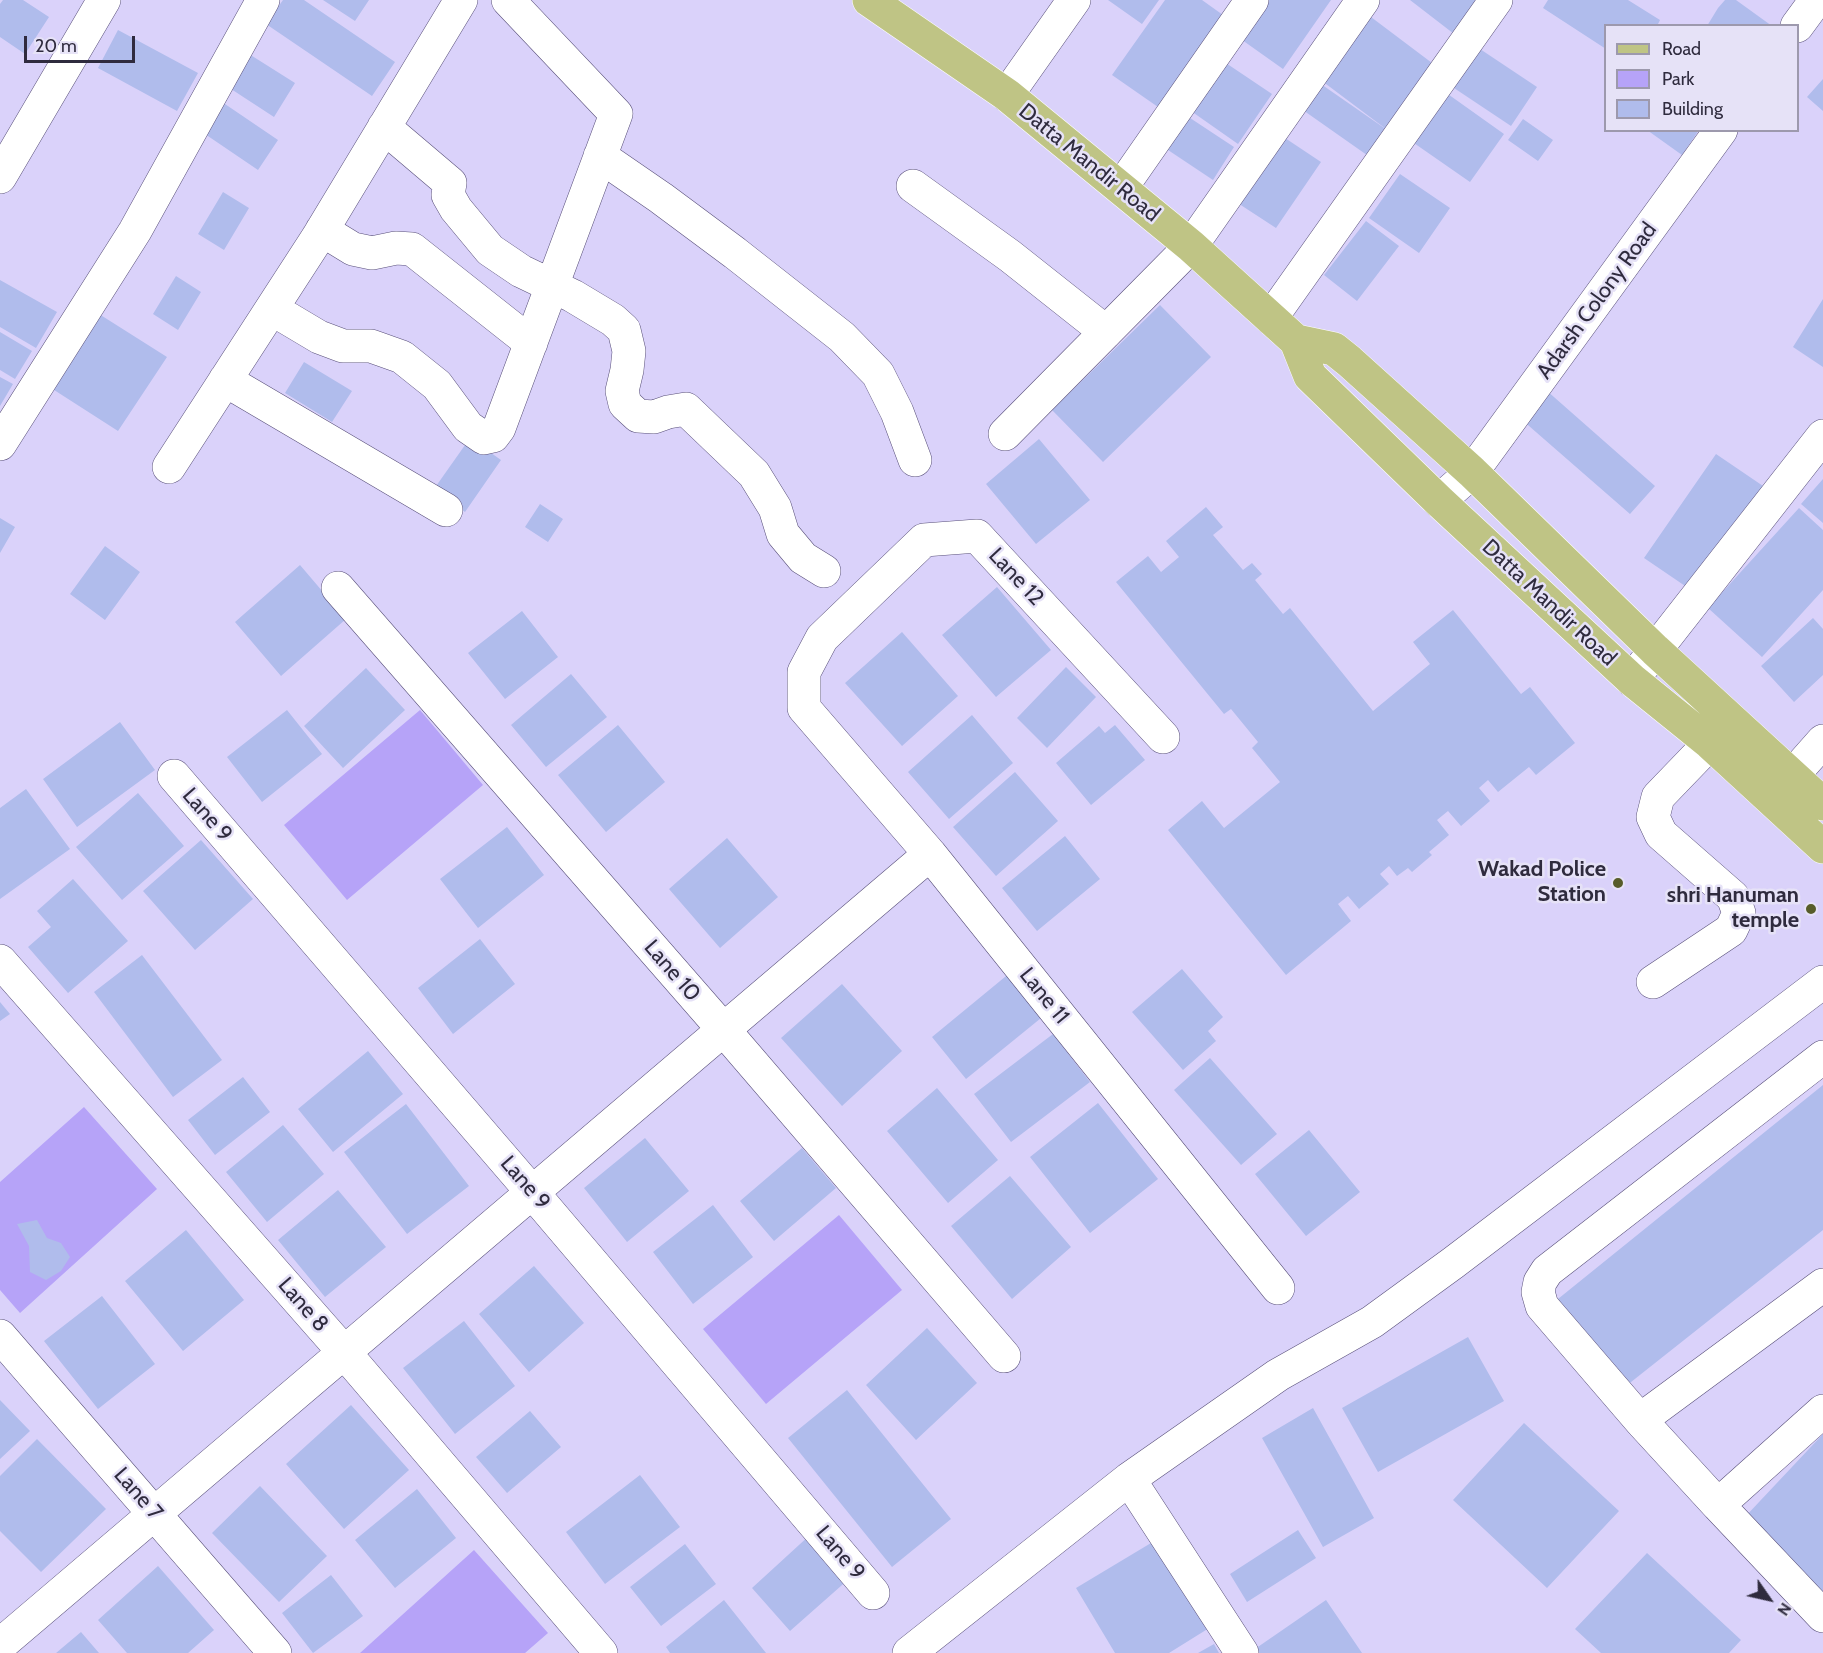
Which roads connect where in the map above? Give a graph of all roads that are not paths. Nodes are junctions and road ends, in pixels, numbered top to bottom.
1 (104, 0) edge
2 (263, 0) edge
3 (461, 0) edge
4 (508, 0) edge
5 (1074, 0) edge
6 (1252, 0) edge
7 (1363, 0) edge
8 (1496, 0) edge
9 (1815, 0) edge
10 (885, 4) edge
11 (1798, 24) edge
12 (1007, 95) junction
13 (384, 127) junction
14 (1720, 132) edge
15 (600, 156) junction
16 (0, 177) edge
17 (913, 186) dead end
18 (1121, 188) junction
19 (322, 230) junction
20 (1191, 246) junction
21 (551, 287) junction
22 (272, 309) junction
23 (1271, 318) junction
24 (1106, 332) junction
25 (1296, 341) junction
26 (531, 343) junction
27 (225, 381) junction
28 (1005, 434) dead end
29 (1823, 436) edge
30 (0, 444) edge
31 (915, 460) dead end
32 (169, 466) dead end
33 (1472, 472) junction
34 (1439, 501) junction
35 (446, 510) dead end
36 (824, 571) dead end
37 (338, 588) dead end
38 (1655, 650) junction
39 (1632, 680) junction
40 (804, 708) joint
41 (1163, 737) dead end
42 (1823, 741) edge
43 (1710, 743) junction
44 (174, 776) dead end
45 (1792, 776) junction
46 (1823, 804) edge
47 (1823, 847) edge
48 (930, 854) junction
49 (0, 961) edge
50 (1653, 982) dead end
51 (1823, 982) edge
52 (723, 1029) junction
53 (1823, 1057) edge
54 (532, 1192) junction
55 (1823, 1286) edge
56 (1278, 1288) dead end
57 (0, 1336) edge
58 (344, 1352) junction
59 (1004, 1356) dead end
60 (1823, 1410) edge
61 (1640, 1420) junction
62 (1129, 1479) junction
63 (1718, 1505) junction
64 (155, 1514) junction
65 (873, 1593) dead end
66 (1823, 1616) edge
67 (0, 1646) edge
68 (275, 1653) edge
69 (601, 1653) edge
70 (909, 1653) edge
71 (1242, 1653) edge

1 - 16 street
2 - 30 street
3 - 13 street
4 - 15 street
5 - 12 street
6 - 18 street
7 - 20 street
8 - 23 street
9 - 11 street
10 - 12 main road, Datta Mandir Road
12 - 18 main road, Datta Mandir Road
13 - 19 street
13 - 21 street
14 - 33 street, Adarsh Colony Road
15 - 21 street
15 - 31 street
17 - 24 street
18 - 20 main road, Datta Mandir Road
19 - 22 street
19 - 26 street
20 - 23 main road, Datta Mandir Road
20 - 24 street
21 - 26 street
21 - 36 street
22 - 26 street
22 - 27 street
23 - 25 main road, Datta Mandir Road
24 - 28 street
25 - 33 main road, Datta Mandir Road
25 - 34 main road, Datta Mandir Road
27 - 32 street
27 - 35 street
29 - 38 street
33 - 34 street, Adarsh Colony Road
33 - 38 main road, Datta Mandir Road
34 - 39 main road, Datta Mandir Road
37 - 52 street, Lane 10
38 - 39 street
38 - 45 main road, Datta Mandir Road
39 - 43 main road, Datta Mandir Road
40 - 41 street, Lane 12
40 - 48 street, Lane 11
42 - 45 street
43 - 47 main road, Datta Mandir Road
43 - 50 street
44 - 54 street, Lane 9
45 - 46 main road, Datta Mandir Road
48 - 52 street
48 - 56 street, Lane 11
49 - 58 street, Lane 8
51 - 62 street
52 - 54 street
52 - 59 street, Lane 10
53 - 61 street
54 - 58 street
54 - 65 street, Lane 9
55 - 61 street
57 - 64 street, Lane 7
58 - 64 street
58 - 69 street, Lane 8
60 - 63 street
61 - 63 street
62 - 70 street
62 - 71 street
63 - 66 street
64 - 67 street
64 - 68 street, Lane 7

